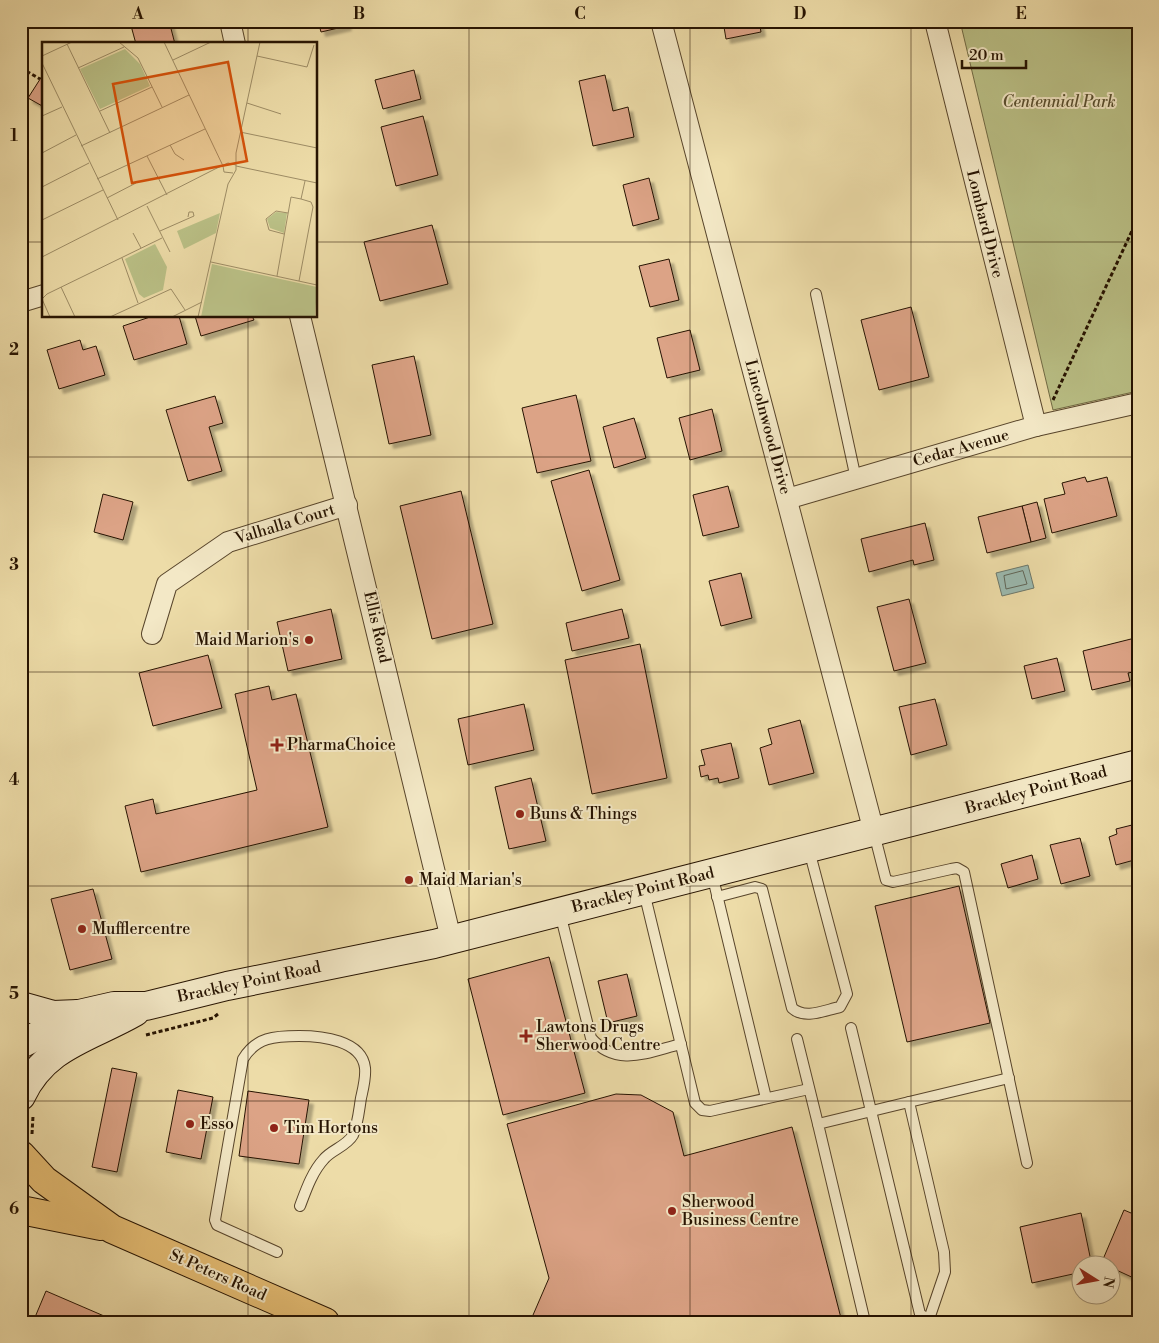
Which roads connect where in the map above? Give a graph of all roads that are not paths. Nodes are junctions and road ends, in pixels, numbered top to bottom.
1 (230, 21) edge
2 (661, 21) edge
3 (935, 21) edge
4 (235, 42) edge
5 (816, 294) dead end
6 (42, 296) edge
7 (21, 302) edge
8 (301, 318) edge
9 (1138, 403) edge
10 (1036, 426) junction
11 (856, 479) junction
12 (787, 499) junction
13 (348, 505) junction
14 (152, 634) dead end
15 (1138, 764) edge
16 (874, 832) junction
17 (809, 849) junction
18 (715, 885) junction
19 (644, 890) junction
20 (560, 912) junction
21 (451, 939) junction
22 (21, 1006) edge
23 (146, 1006) junction
24 (79, 1014) junction
25 (851, 1028) dead end
26 (797, 1039) dead end
27 (21, 1044) edge
28 (681, 1044) junction
29 (1009, 1078) junction
30 (809, 1089) junction
31 (766, 1098) junction
32 (909, 1102) junction
33 (27, 1104) edge
34 (872, 1111) junction
35 (818, 1124) junction
36 (27, 1146) edge
37 (1027, 1163) dead end
38 (300, 1206) dead end
39 (21, 1210) edge
40 (112, 1229) junction
41 (277, 1252) dead end
42 (928, 1321) edge
43 (325, 1322) edge
44 (865, 1322) edge

1 - 4 street
2 - 12 street, Lincolnwood Drive
3 - 10 street, Lombard Drive
5 - 11 lane
6 - 7 street
8 - 13 street, Ellis Road
9 - 10 street, Cedar Avenue
10 - 11 street, Cedar Avenue
11 - 12 street, Cedar Avenue
12 - 16 street, Lincolnwood Drive
13 - 14 street, Valhalla Court
13 - 21 street, Ellis Road
15 - 16 main road, Brackley Point Road
16 - 17 main road, Brackley Point Road
16 - 29 lane
17 - 18 main road, Brackley Point Road
17 - 18 lane
18 - 19 main road, Brackley Point Road
18 - 31 lane
19 - 20 main road, Brackley Point Road
19 - 28 lane
20 - 21 main road, Brackley Point Road
20 - 28 lane
21 - 23 main road, Brackley Point Road
22 - 24 main road
23 - 24 main road, Brackley Point Road
23 - 33 main road, Brackley Point Road
24 - 27 main road, Brackley Point Road
25 - 34 lane
26 - 30 lane
28 - 31 lane
29 - 32 lane
29 - 37 lane
30 - 31 lane
30 - 35 lane
32 - 34 lane
32 - 42 lane
34 - 35 lane
34 - 42 lane
35 - 44 lane
36 - 40 main road, St Peters Road
38 - 41 lane
39 - 40 main road, St Peters Road
40 - 43 main road, St Peters Road

